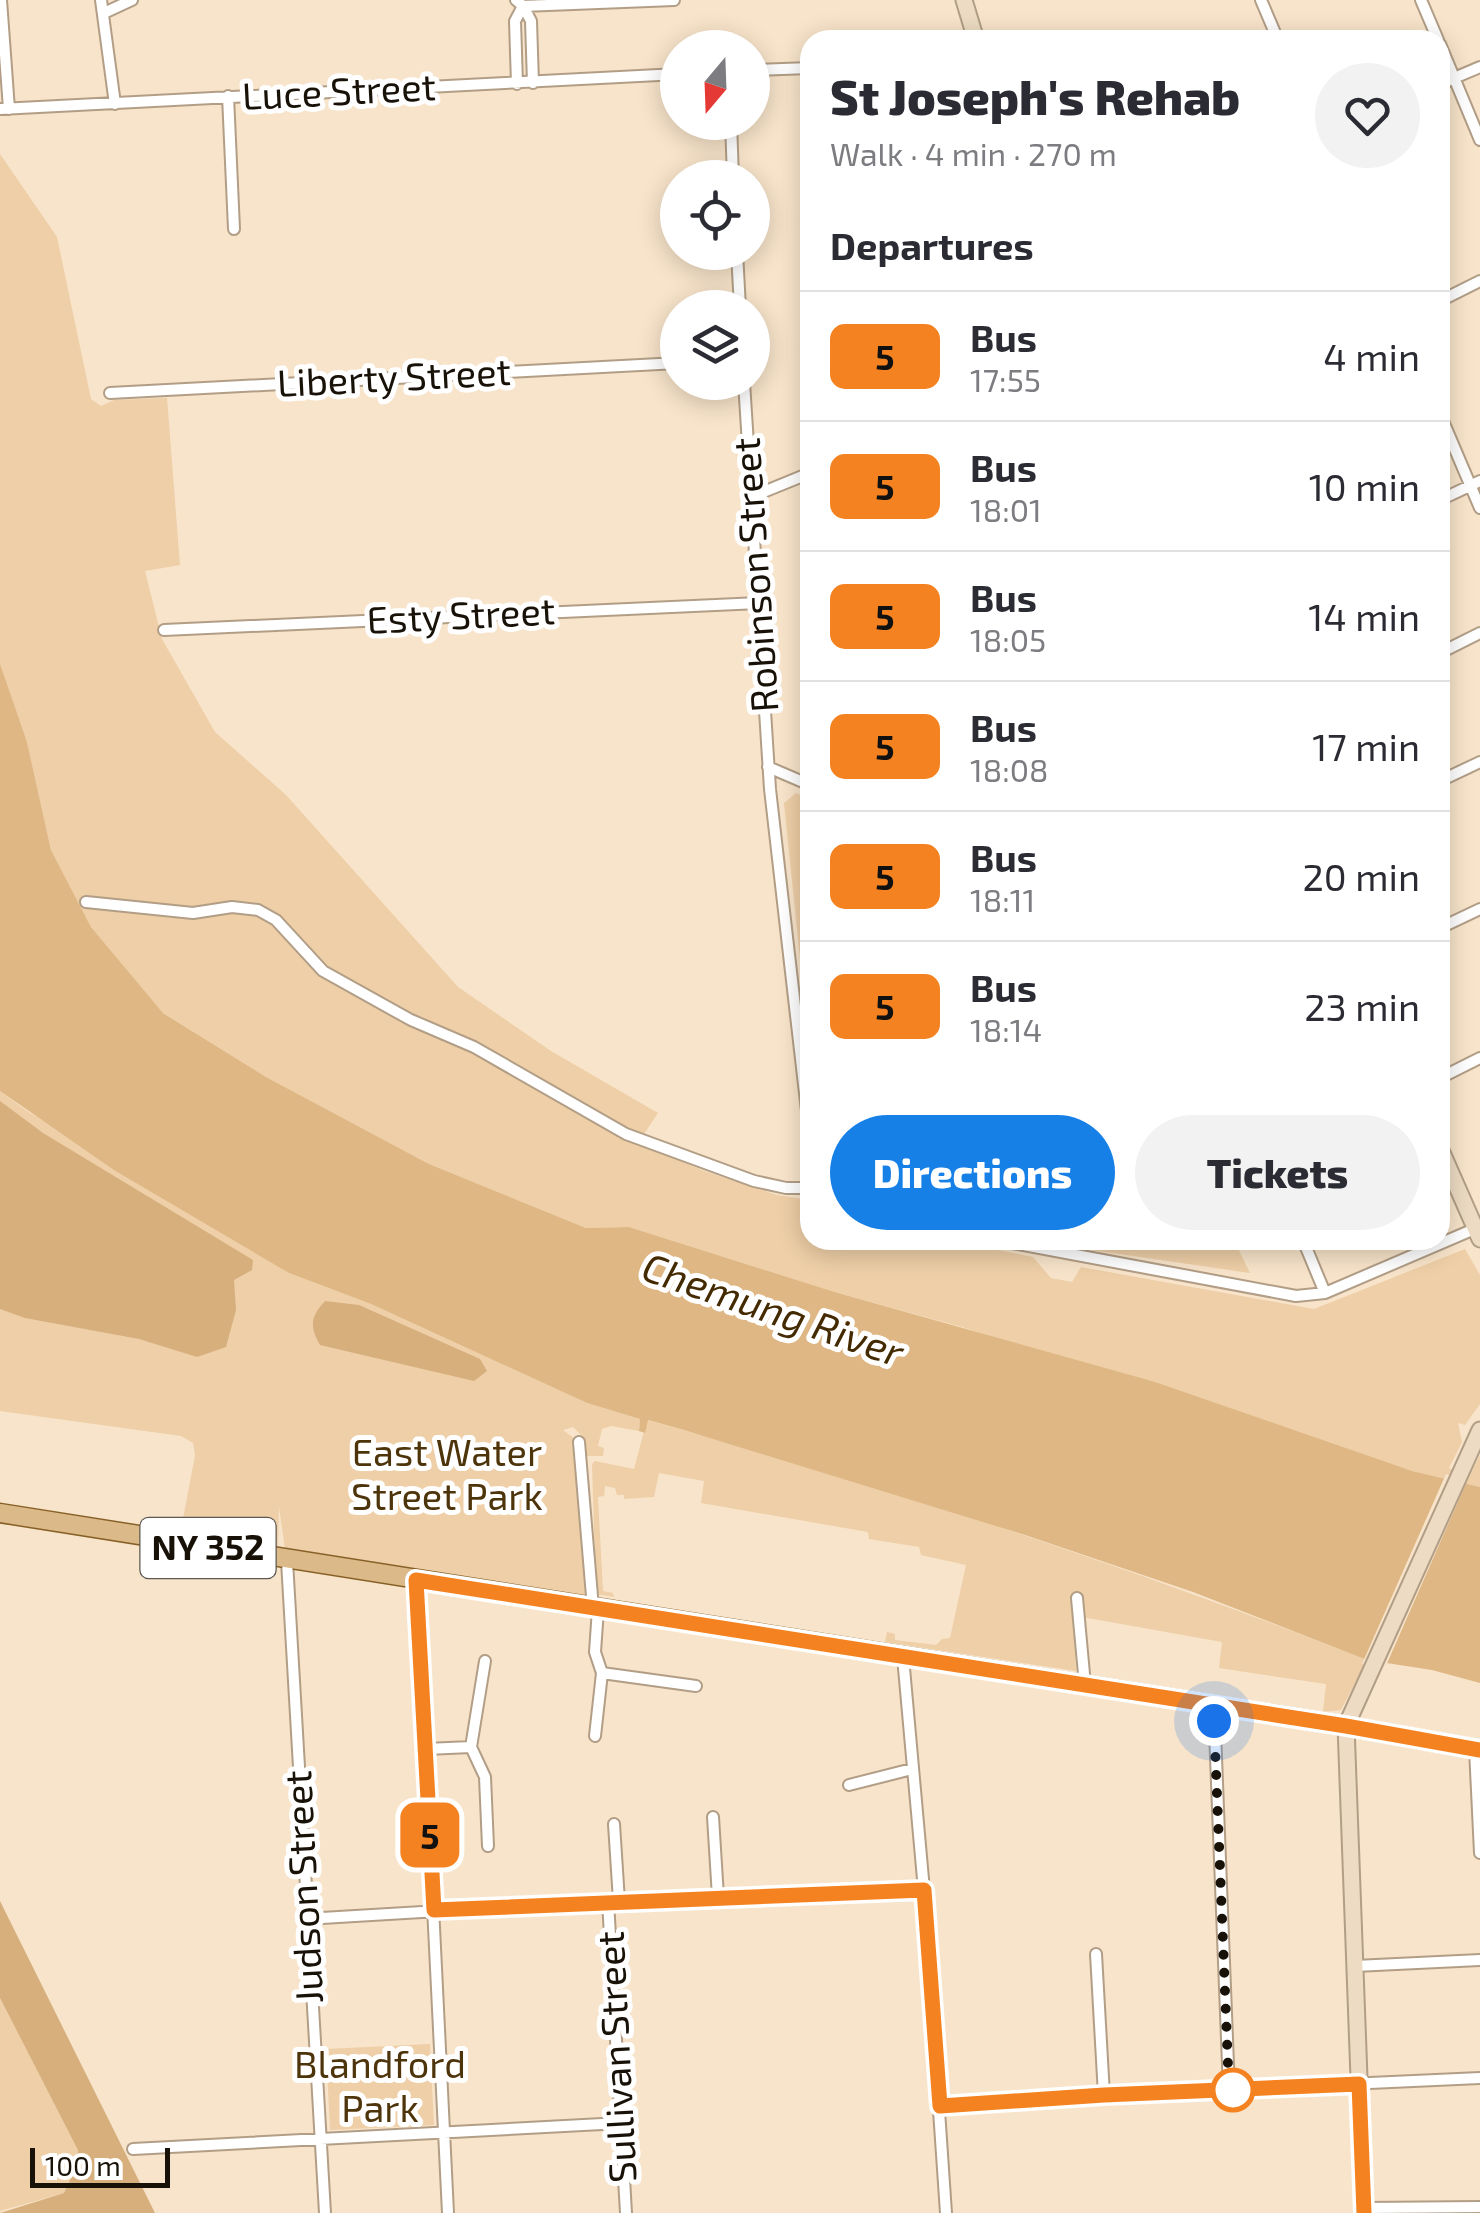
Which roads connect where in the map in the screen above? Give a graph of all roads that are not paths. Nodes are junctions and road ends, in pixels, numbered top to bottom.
1 (1, 0) edge
2 (101, 0) edge
3 (132, 0) edge
4 (674, 0) edge
5 (964, 0) edge
6 (1262, 0) edge
7 (1421, 0) edge
8 (519, 3) edge
9 (104, 13) junction
10 (973, 30) edge
11 (1274, 30) edge
12 (1434, 30) edge
13 (800, 68) edge
14 (1450, 68) edge
15 (1480, 68) edge
16 (770, 69) edge
17 (660, 75) edge
18 (1454, 78) junction
19 (1450, 80) edge
20 (533, 83) junction
21 (518, 84) junction
22 (228, 96) junction
23 (115, 104) junction
24 (5, 109) edge
25 (1480, 140) edge
26 (234, 228) dead end
27 (1480, 281) edge
28 (1450, 296) edge
29 (660, 364) edge
30 (110, 393) dead end
31 (745, 400) edge
32 (1450, 434) edge
33 (800, 476) edge
34 (1475, 483) edge
35 (1450, 495) edge
36 (751, 497) junction
37 (1480, 508) edge
38 (758, 603) junction
39 (164, 630) dead end
40 (1480, 633) edge
41 (1450, 647) edge
42 (1480, 762) edge
43 (768, 767) junction
44 (1450, 776) edge
45 (800, 781) edge
46 (86, 902) dead end
47 (1480, 909) edge
48 (1450, 923) edge
49 (800, 1049) edge
50 (1480, 1058) edge
51 (1450, 1073) edge
52 (1450, 1170) edge
53 (800, 1188) edge
54 (1478, 1232) edge
55 (1450, 1243) edge
56 (1050, 1250) edge
57 (1307, 1250) edge
58 (1433, 1250) edge
59 (1325, 1293) junction
60 (1480, 1430) edge
61 (578, 1442) dead end
62 (0, 1513) edge
63 (287, 1561) junction
64 (416, 1580) junction
65 (1077, 1598) dead end
66 (596, 1608) junction
67 (903, 1657) junction
68 (484, 1661) dead end
69 (602, 1673) junction
70 (696, 1686) dead end
71 (1085, 1686) junction
72 (1214, 1706) junction
73 (1346, 1726) junction
74 (595, 1736) dead end
75 (471, 1748) junction
76 (426, 1749) junction
77 (1478, 1750) edge
78 (912, 1769) junction
79 (849, 1785) dead end
80 (713, 1816) dead end
81 (614, 1824) dead end
82 (488, 1846) dead end
83 (1480, 1854) edge
84 (924, 1890) junction
85 (718, 1897) junction
86 (614, 1901) junction
87 (434, 1910) junction
88 (305, 1919) junction
89 (1096, 1954) dead end
90 (1480, 1960) edge
91 (1355, 1966) junction
92 (1480, 2078) edge
93 (1359, 2084) junction
94 (1229, 2090) junction
95 (1104, 2095) junction
96 (940, 2106) junction
97 (621, 2122) junction
98 (444, 2132) junction
99 (320, 2139) junction
100 (133, 2149) dead end
101 (1480, 2207) edge
102 (1364, 2211) edge
103 (324, 2213) edge
104 (448, 2213) edge
105 (626, 2213) edge
106 (946, 2213) edge

1 - 24 street
2 - 9 street
3 - 9 street
4 - 8 street
5 - 10 main road
6 - 11 street
7 - 12 street
8 - 20 street
8 - 21 street
9 - 23 street
13 - 16 street
14 - 18 street
15 - 18 street
17 - 20 street, Luce Street
18 - 19 street
18 - 25 street
20 - 21 street, Luce Street
21 - 22 street, Luce Street
22 - 23 street, Luce Street
22 - 26 street
23 - 24 street, Luce Street
27 - 28 street
29 - 30 street, Liberty Street
31 - 36 street, Robinson Street
32 - 34 street
33 - 36 street
34 - 35 street
34 - 37 street
36 - 38 street, Robinson Street
38 - 39 street, Esty Street
38 - 43 street, Robinson Street
40 - 41 street
42 - 44 street
43 - 45 street
43 - 49 street, Robinson Street
46 - 53 street
47 - 48 street
50 - 51 street
52 - 54 main road
54 - 55 street
56 - 59 street
57 - 59 street
58 - 59 street
60 - 73 main road
61 - 66 street
62 - 63 main road, NY 352
63 - 64 main road, NY 352
63 - 88 street, Judson Street
64 - 66 main road, NY 352
64 - 76 street
65 - 71 street
66 - 67 main road, NY 352
66 - 69 street
67 - 71 main road, NY 352
67 - 78 street
68 - 75 street
69 - 70 street
69 - 74 street
71 - 72 main road, NY 352
72 - 73 main road, NY 352
72 - 94 street
73 - 77 main road, NY 352
73 - 91 main road
75 - 76 street
75 - 82 street
76 - 87 street
77 - 83 street
78 - 79 street
78 - 84 street
80 - 85 street
81 - 86 street, Sullivan Street
84 - 85 street
84 - 96 street
85 - 86 street
86 - 87 street
86 - 97 street, Sullivan Street
87 - 88 street
87 - 98 street
88 - 99 street, Judson Street
89 - 95 street
90 - 91 street
91 - 93 main road
92 - 93 street
93 - 94 street
93 - 102 main road
94 - 95 street
95 - 96 street
96 - 106 street
97 - 98 street
97 - 105 street, Sullivan Street
98 - 99 street
98 - 104 street
99 - 100 street
99 - 103 street, Judson Street
101 - 102 street

